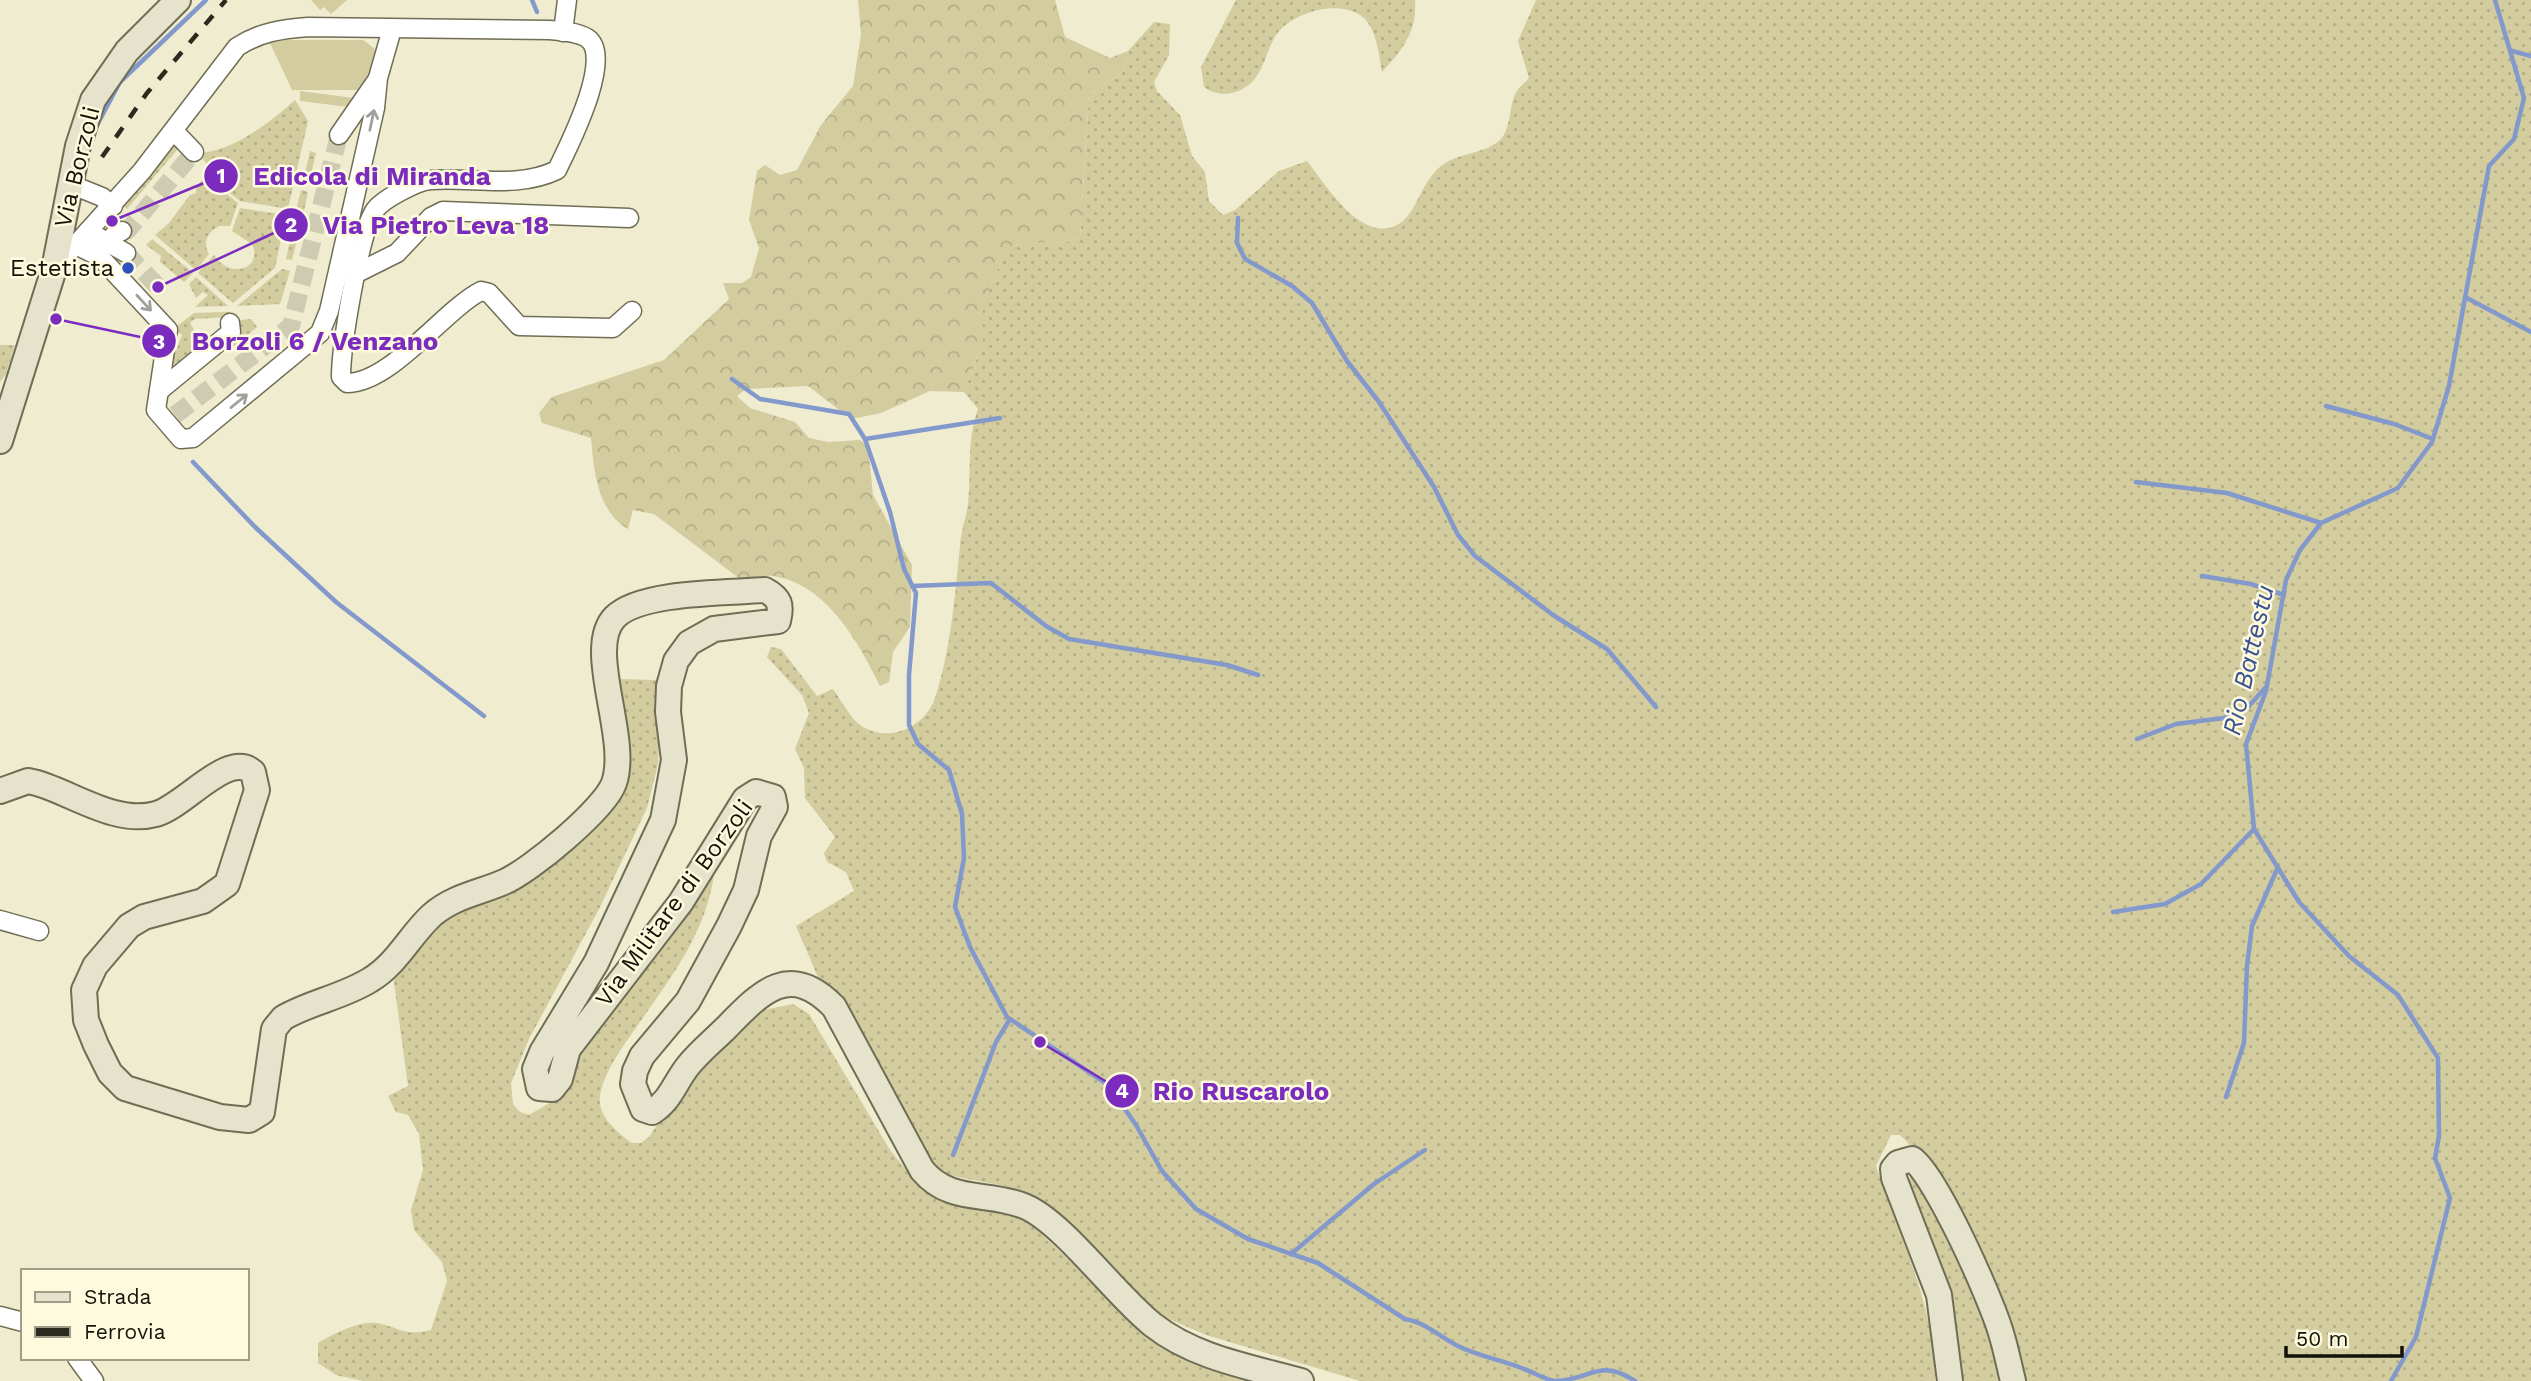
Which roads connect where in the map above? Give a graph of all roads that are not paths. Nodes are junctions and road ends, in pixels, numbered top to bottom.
1 (178, 0) edge
2 (567, 0) edge
3 (392, 29) junction
4 (563, 32) junction
5 (378, 78) junction
6 (174, 131) junction
7 (339, 135) tunnel mouth
8 (194, 152) dead end
9 (70, 184) junction
10 (113, 206) junction
11 (629, 218) dead end
12 (88, 231) junction
13 (120, 243) tunnel mouth
14 (74, 244) junction
15 (54, 268) junction
16 (357, 273) junction
17 (632, 311) dead end
18 (230, 323) dead end
19 (158, 394) junction
20 (6, 400) edge
21 (175, 415) dead end
22 (0, 442) edge
23 (0, 791) edge
24 (0, 920) edge
25 (39, 931) dead end
26 (0, 1317) edge
27 (21, 1322) edge
28 (78, 1360) edge
29 (94, 1381) edge
30 (1301, 1381) edge
31 (1950, 1381) edge
32 (2013, 1381) edge

1 - 9 street, Via Borzoli
2 - 4 street
3 - 4 street
3 - 5 street
3 - 6 street
4 - 16 street
5 - 7 street
19 -> 5 street
6 - 8 street
6 - 10 street
9 - 10 street
9 - 15 street, Via Borzoli
10 - 12 street
11 - 16 street
12 - 13 street
12 - 14 street
14 - 15 street
14 -> 19 street
15 - 20 street, Via Borzoli
16 - 17 street
18 - 19 street
19 - 21 street
20 - 22 street, Via Borzoli
23 - 30 street, Via Militare di Borzoli
24 - 25 street
26 - 27 street
28 - 29 street
31 - 32 street

